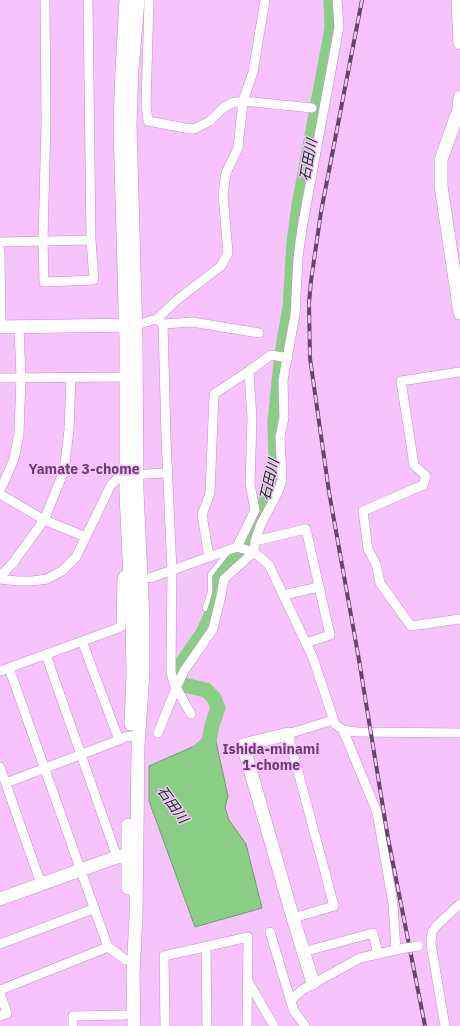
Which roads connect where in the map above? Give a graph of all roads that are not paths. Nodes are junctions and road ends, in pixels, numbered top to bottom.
1 (45, 0) edge
2 (88, 0) edge
3 (126, 0) edge
4 (138, 0) edge
5 (149, 0) edge
6 (265, 0) edge
7 (337, 0) edge
8 (458, 0) edge
9 (460, 43) edge
10 (460, 97) edge
11 (244, 101) junction
12 (312, 108) dead end
13 (91, 240) junction
14 (44, 241) junction
15 (0, 242) edge
16 (0, 250) edge
17 (460, 313) edge
18 (160, 322) junction
19 (130, 325) junction
20 (0, 327) edge
21 (19, 327) junction
22 (259, 333) dead end
23 (288, 358) junction
24 (249, 370) junction
25 (460, 372) edge
26 (21, 377) junction
27 (125, 377) junction
28 (0, 378) edge
29 (71, 378) junction
30 (167, 473) junction
31 (131, 475) junction
32 (0, 493) edge
33 (255, 510) junction
34 (44, 520) junction
35 (261, 524) junction
36 (86, 537) junction
37 (255, 541) junction
38 (233, 548) junction
39 (254, 552) junction
40 (209, 557) junction
41 (172, 571) junction
42 (130, 573) junction
43 (0, 578) edge
44 (150, 578) dead end
45 (319, 587) junction
46 (283, 594) junction
47 (205, 609) dead end
48 (460, 619) edge
49 (82, 641) junction
50 (306, 643) junction
51 (46, 655) junction
52 (4, 670) edge
53 (176, 688) junction
54 (191, 714) dead end
55 (333, 720) junction
56 (343, 730) junction
57 (158, 733) dead end
58 (460, 733) edge
59 (288, 734) junction
60 (125, 738) junction
61 (81, 754) junction
62 (0, 767) edge
63 (44, 768) junction
64 (6, 783) junction
65 (127, 855) junction
66 (80, 870) junction
67 (41, 884) junction
68 (0, 899) edge
69 (460, 904) edge
70 (93, 909) junction
71 (292, 918) junction
72 (270, 932) dead end
73 (0, 944) edge
74 (431, 944) junction
75 (108, 947) junction
76 (206, 947) junction
77 (398, 949) junction
78 (303, 952) junction
79 (378, 954) junction
80 (126, 960) junction
81 (247, 980) junction
82 (313, 983) junction
83 (0, 991) edge
84 (291, 1002) junction
85 (0, 1016) edge
86 (125, 1020) edge
87 (73, 1026) edge
88 (134, 1026) edge
89 (165, 1026) edge
90 (207, 1026) edge
91 (247, 1026) edge
92 (274, 1026) edge
93 (305, 1026) edge
94 (445, 1026) edge

1 - 14 street
2 - 13 street
3 - 19 street
4 - 19 street
5 - 11 street
6 - 11 street
7 - 23 street
8 - 9 street
10 - 17 street
11 - 12 street
11 - 18 street
13 - 14 street
13 - 14 street
14 - 15 street
16 - 20 street
18 - 19 street
18 - 22 street
18 - 30 street
19 - 21 street
19 - 27 street
19 - 31 street
20 - 21 street
21 - 26 street
23 - 24 street
23 - 35 street
24 - 33 street
24 - 40 street
25 - 48 street
26 - 28 street
26 - 29 street
26 - 32 street
27 - 29 street
27 - 31 street
29 - 34 street
30 - 31 street
30 - 41 street
31 - 36 street
31 - 42 street
31 - 65 street
32 - 34 street
33 - 35 street
33 - 38 street
34 - 36 street
34 - 43 street
35 - 37 street
36 - 43 street
37 - 39 street
37 - 45 street
38 - 39 street
38 - 40 street
38 - 47 lane
39 - 46 street
39 - 53 street
40 - 41 street
41 - 44 street
41 - 53 street
42 - 49 street
42 - 60 street
45 - 46 street
45 - 50 street
46 - 50 street
49 - 51 street
49 - 60 street
50 - 55 street
51 - 52 street
51 - 61 street
52 - 63 street
53 - 54 street
53 - 57 street
55 - 56 street
55 - 59 street
56 - 58 street
56 - 77 street
59 - 71 street
59 - 71 street
60 - 61 street
60 - 65 street
61 - 63 street
61 - 65 street
62 - 64 street
63 - 64 street
63 - 66 street
64 - 67 street
65 - 66 street
65 - 80 street
65 - 88 street
66 - 67 street
66 - 70 street
67 - 68 street
69 - 74 street
70 - 73 street
70 - 75 street
71 - 78 street
72 - 84 street
74 - 77 street, bridge
74 - 94 street
75 - 80 street
75 - 83 street
76 - 81 street
76 - 89 street
76 - 90 street
77 - 79 street
78 - 79 street
78 - 82 street
79 - 82 street
80 - 86 street
81 - 91 street
81 - 92 street
82 - 84 street
83 - 85 street
84 - 93 street
86 - 87 street

